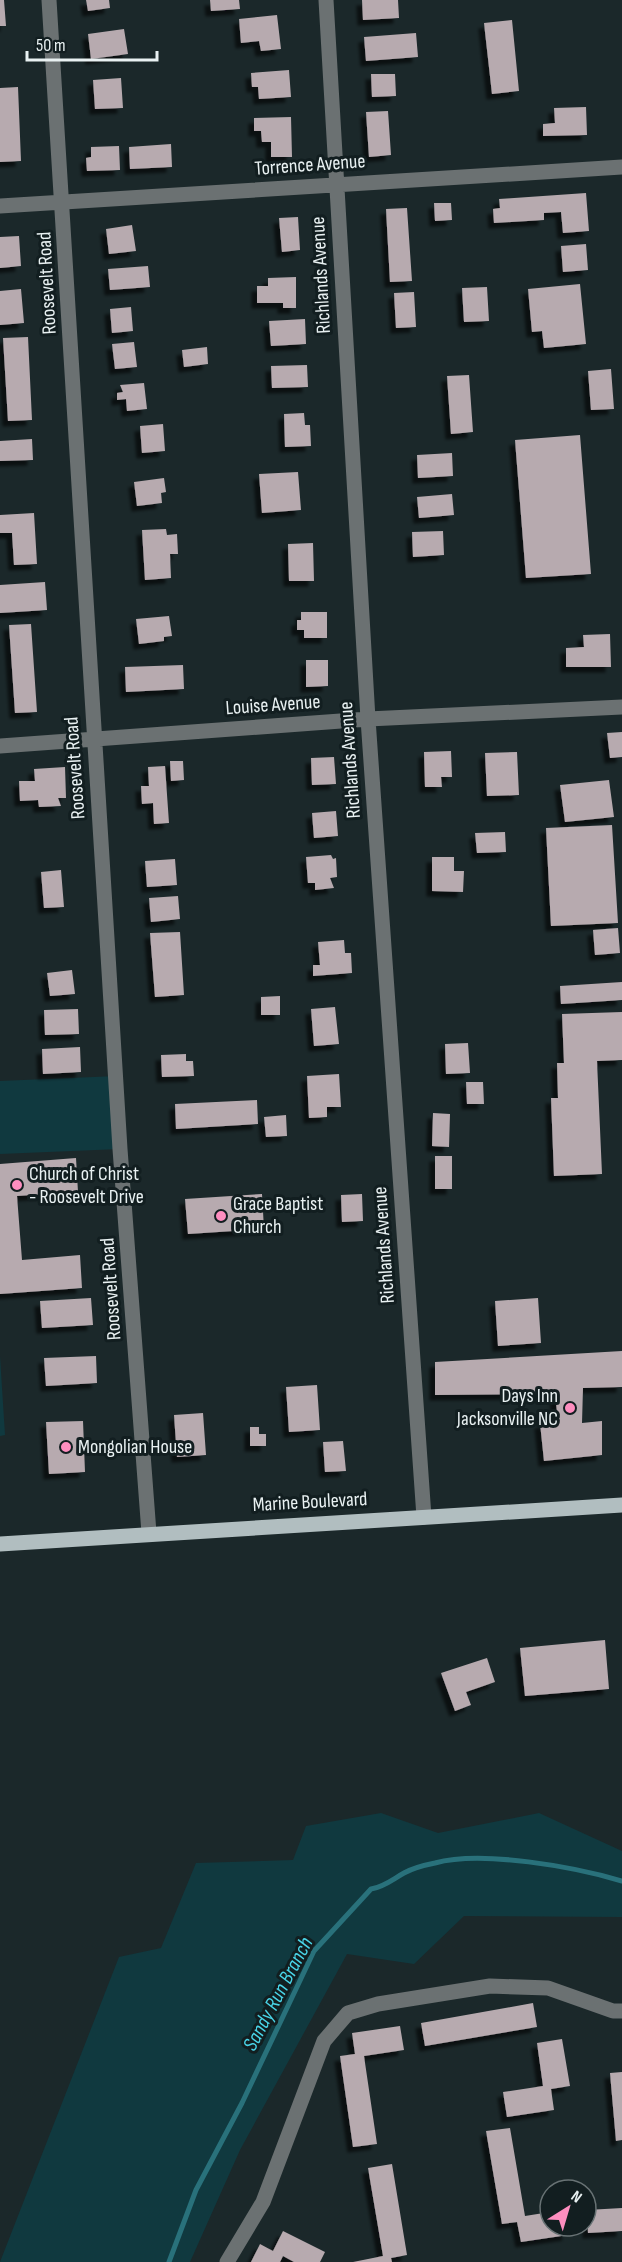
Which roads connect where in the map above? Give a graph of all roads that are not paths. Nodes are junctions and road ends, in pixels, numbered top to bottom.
1 (49, 0) edge
2 (326, 0) edge
3 (622, 167) edge
4 (337, 184) junction
5 (63, 203) junction
6 (0, 206) edge
7 (622, 707) edge
8 (368, 719) junction
9 (94, 739) junction
10 (0, 746) edge
11 (622, 1505) edge
12 (424, 1517) junction
13 (148, 1533) junction
14 (0, 1544) edge
15 (622, 2011) edge
16 (227, 2262) edge

1 - 5 street, Roosevelt Road
2 - 4 street, Richlands Avenue
3 - 4 street, Torrence Avenue
4 - 5 street, Torrence Avenue
4 - 8 street, Richlands Avenue
5 - 6 street, Torrence Avenue
5 - 9 street, Roosevelt Road
7 - 8 street, Louise Avenue
8 - 9 street, Louise Avenue
8 - 12 street, Richlands Avenue
9 - 10 street, Louise Avenue
9 - 13 street, Roosevelt Road
11 - 12 main road, Marine Boulevard
12 - 13 main road, Marine Boulevard
13 - 14 main road, Marine Boulevard
15 - 16 street

